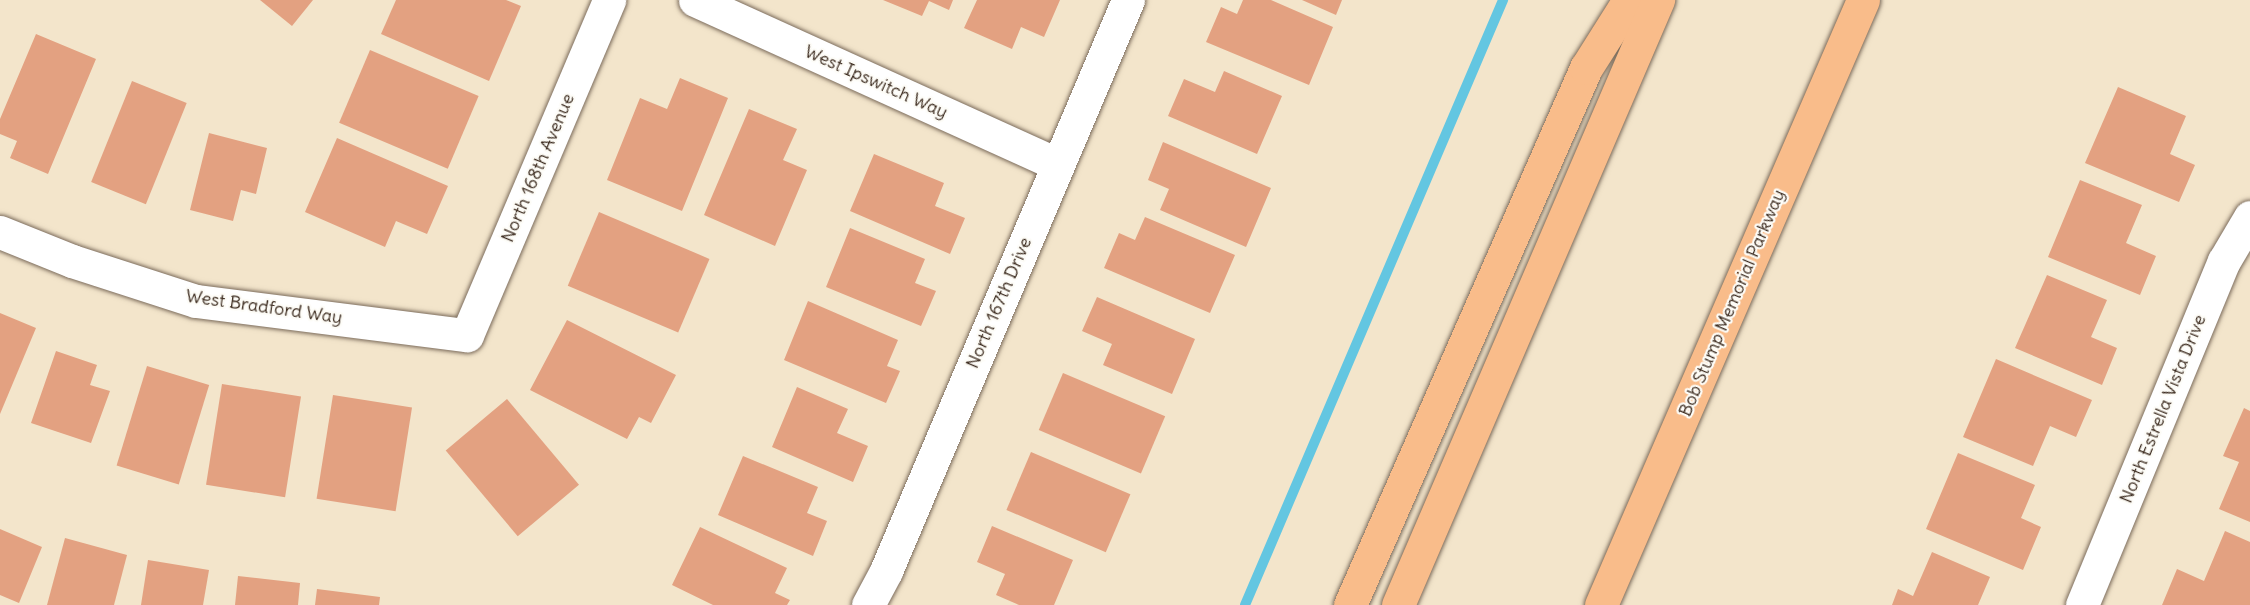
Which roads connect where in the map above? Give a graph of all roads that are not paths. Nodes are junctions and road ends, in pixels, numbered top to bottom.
1 (609, 0) edge
2 (695, 0) edge
3 (1128, 0) edge
4 (1629, 0) edge
5 (1658, 0) edge
6 (1863, 0) edge
7 (1057, 164) junction
8 (2250, 217) edge
9 (0, 232) edge
10 (467, 335) joint
11 (868, 605) edge
12 (1350, 605) edge
13 (1398, 605) edge
14 (1601, 605) edge
15 (2082, 605) edge

1 - 10 street, North 168th Avenue
2 - 7 street, West Ipswitch Way
3 - 7 street, North 167th Drive
4 - 12 highway
5 - 13 highway
6 - 14 highway, Bob Stump Memorial Parkway
7 - 11 street, North 167th Drive
8 - 15 street, North Estrella Vista Drive
9 - 10 street, West Bradford Way

